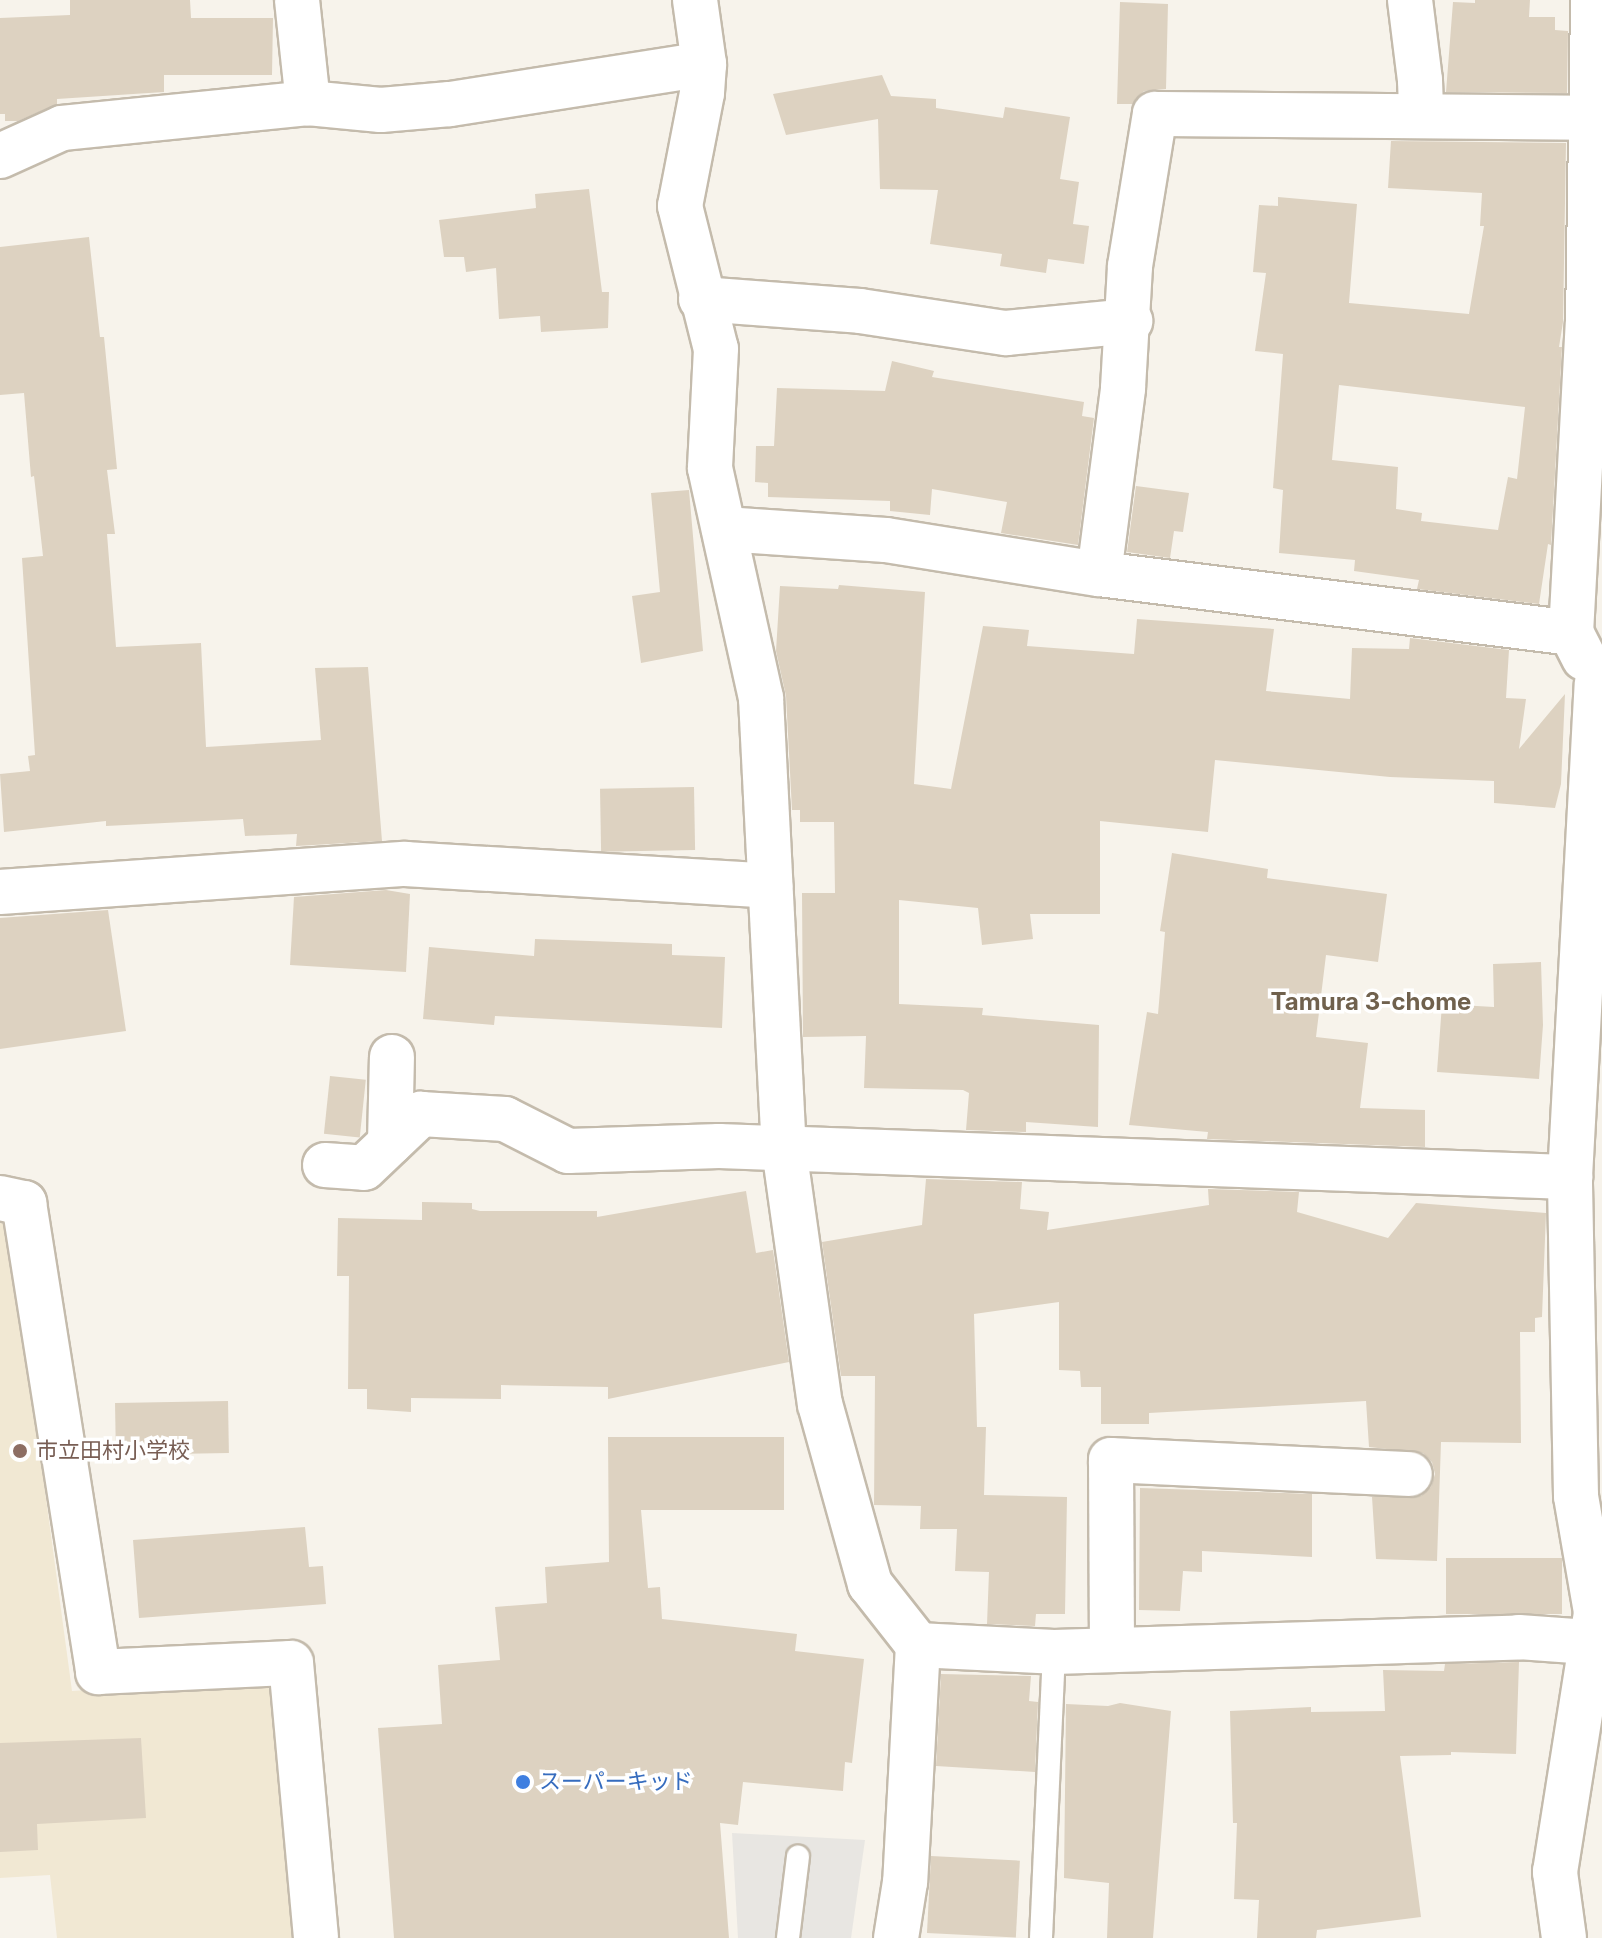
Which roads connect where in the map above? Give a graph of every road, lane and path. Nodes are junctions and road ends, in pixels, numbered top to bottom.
1 (297, 0) edge
2 (695, 0) edge
3 (1410, 0) edge
4 (1593, 0) edge
5 (704, 64) junction
6 (308, 103) junction
7 (1421, 116) junction
8 (1591, 118) junction
9 (0, 156) edge
10 (701, 299) junction
11 (1595, 320) edge
12 (1130, 321) junction
13 (724, 529) junction
14 (1099, 574) junction
15 (1571, 633) junction
16 (1600, 687) edge
17 (770, 886) junction
18 (0, 892) edge
19 (392, 1057) dead end
20 (390, 1143) junction
21 (784, 1149) junction
22 (325, 1165) dead end
23 (1570, 1177) junction
24 (0, 1198) edge
25 (1410, 1474) dead end
26 (1597, 1643) edge
27 (918, 1645) junction
28 (1112, 1650) junction
29 (1054, 1652) junction
30 (798, 1857) dead end
31 (316, 1938) edge
32 (788, 1938) edge
33 (896, 1938) edge
34 (1041, 1938) edge
35 (1564, 1938) edge

1 - 6 street
2 - 5 street
3 - 7 street
4 - 8 street
5 - 6 street
5 - 10 street
6 - 9 street
7 - 8 street
7 - 12 street
8 - 11 street
10 - 12 street
10 - 13 street
11 - 15 street
12 - 14 street
13 - 14 street
13 - 17 street
14 - 15 street
15 - 16 street
16 - 23 street
17 - 18 street
17 - 21 street
19 - 20 street
20 - 21 street
20 - 22 street
21 - 23 street
21 - 27 street
23 - 26 street
24 - 31 street
25 - 28 street
26 - 28 street
26 - 35 street
27 - 29 street
27 - 33 street
28 - 29 street
29 - 34 lane
30 - 32 lane

